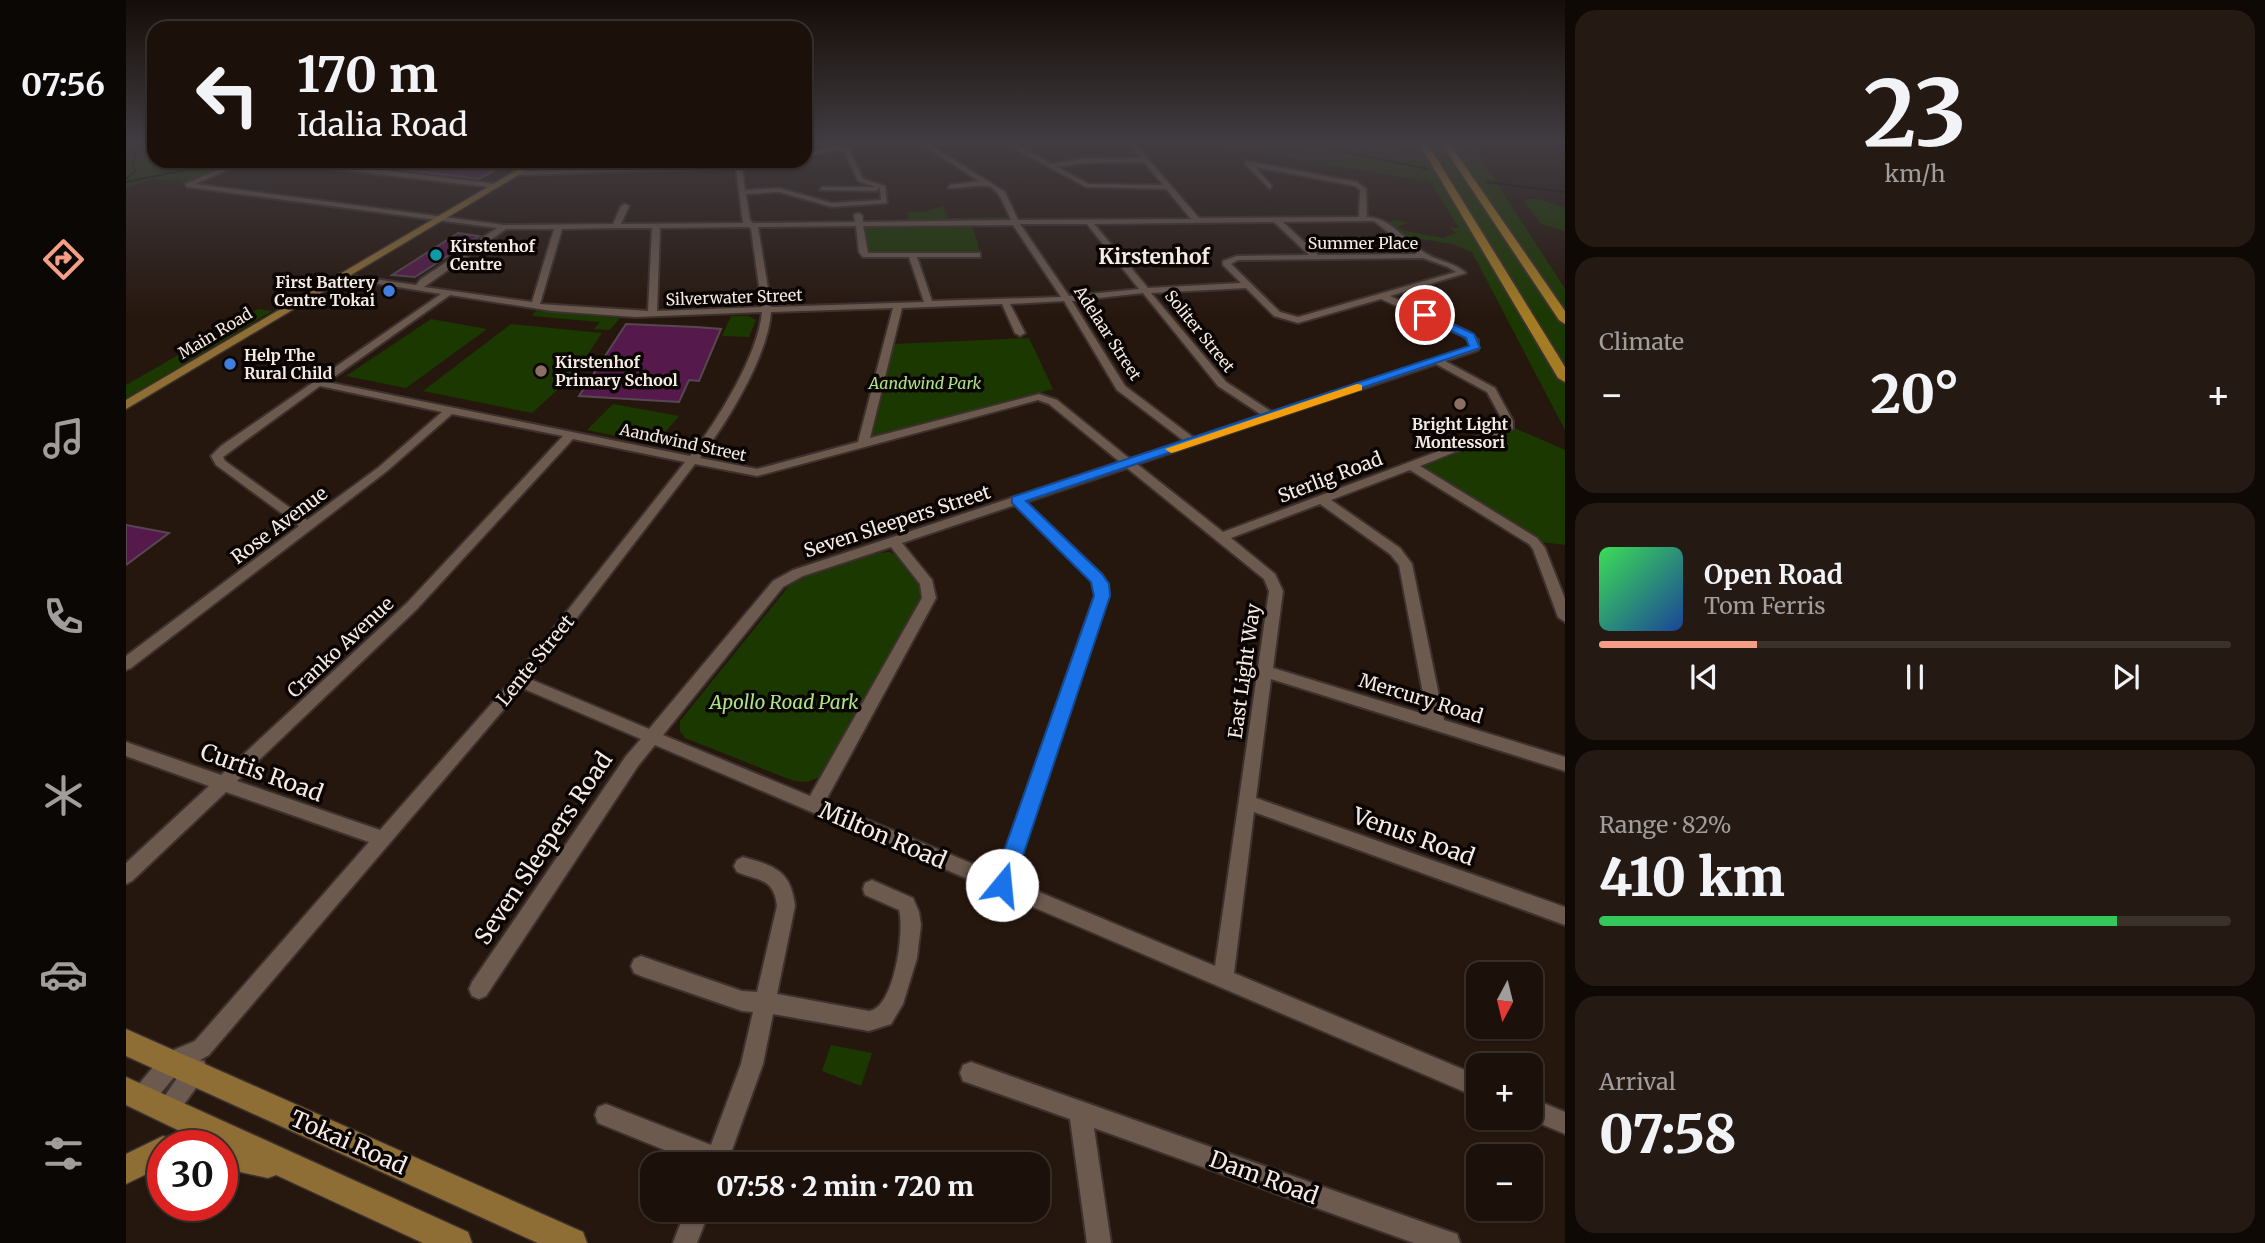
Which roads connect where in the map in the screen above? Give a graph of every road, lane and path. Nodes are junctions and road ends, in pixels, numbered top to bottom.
1 (318, 201) edge
2 (470, 201) edge
3 (743, 201) edge
4 (819, 201) edge
5 (885, 201) edge
6 (1006, 201) edge
7 (1180, 201) edge
8 (1363, 201) edge
9 (1458, 201) edge
10 (1485, 201) edge
11 (856, 204) junction
12 (625, 206) dead end
13 (1363, 219) junction
14 (437, 220) junction
15 (1276, 220) junction
16 (1197, 221) junction
17 (1015, 222) junction
18 (1090, 222) junction
19 (859, 224) junction
20 (656, 225) junction
21 (752, 225) junction
22 (559, 226) junction
23 (617, 226) junction
24 (504, 227) junction
25 (913, 256) junction
26 (977, 256) dead end
27 (1424, 256) junction
28 (1316, 257) junction
29 (342, 276) junction
30 (1248, 285) junction
31 (418, 288) junction
32 (1146, 290) junction
33 (448, 293) junction
34 (1384, 297) junction
35 (1067, 299) junction
36 (1004, 302) junction
37 (929, 304) junction
38 (535, 306) junction
39 (898, 306) junction
40 (767, 310) junction
41 (652, 314) junction
42 (1565, 320) edge
43 (1020, 333) dead end
44 (1437, 361) junction
45 (1565, 378) edge
46 (317, 383) junction
47 (1039, 397) joint
48 (126, 405) edge
49 (450, 410) junction
50 (1271, 416) junction
51 (570, 435) junction
52 (1193, 442) junction
53 (863, 445) junction
54 (692, 461) junction
55 (1128, 463) junction
56 (1410, 465) junction
57 (1321, 499) junction
58 (1017, 500) junction
59 (308, 527) junction
60 (1222, 537) junction
61 (893, 541) junction
62 (1565, 617) edge
63 (126, 664) edge
64 (1265, 671) junction
65 (520, 681) junction
66 (1437, 725) junction
67 (651, 737) junction
68 (126, 749) edge
69 (1565, 764) edge
70 (224, 783) junction
71 (1247, 802) junction
72 (814, 805) junction
73 (382, 839) junction
74 (743, 866) dead end
75 (126, 875) edge
76 (1002, 885) junction
77 (872, 889) dead end
78 (1565, 916) edge
79 (641, 966) dead end
80 (1223, 979) junction
81 (479, 989) dead end
82 (764, 1003) junction
83 (126, 1042) edge
84 (190, 1061) junction
85 (971, 1073) dead end
86 (1466, 1082) edge
87 (145, 1100) edge
88 (1080, 1111) junction
89 (1543, 1114) edge
90 (606, 1115) dead end
91 (1565, 1123) edge
92 (694, 1152) edge
93 (718, 1152) edge
94 (238, 1158) edge
95 (147, 1159) edge
96 (126, 1170) edge
97 (306, 1173) junction
98 (693, 1222) edge
99 (457, 1243) edge
100 (572, 1243) edge
101 (685, 1243) edge
102 (1099, 1243) edge
103 (1448, 1243) edge

1 - 14 street
2 - 14 main road, Main Road
3 - 21 street, Lente Street
4 - 11 street
5 - 11 street
6 - 17 street, Adelaar Street
7 - 16 street
8 - 13 street
9 - 45 highway
10 - 42 highway
11 - 19 street
12 - 23 street
13 - 15 street
13 - 27 street
14 - 24 street
14 - 29 main road, Main Road
15 - 16 street
15 - 28 street
16 - 18 street
17 - 18 street
17 - 19 street
17 - 35 street, Adelaar Street
18 - 32 street, Soliter Street
19 - 21 street
19 - 25 street
20 - 21 street
20 - 23 street
20 - 41 street
21 - 40 street, Lente Street
22 - 23 street
22 - 24 street
22 - 38 street
24 - 31 street
25 - 26 street
25 - 37 street
27 - 28 street, Summer Place
27 - 34 street, Summer Place
28 - 30 street, Summer Place
29 - 31 street, Silverwater Street
29 - 48 main road, Main Road
30 - 32 street, Silverwater Street
30 - 34 street, Summer Place
31 - 33 street, Silverwater Street
32 - 35 street, Silverwater Street
32 - 50 street, Soliter Street
33 - 38 street, Silverwater Street
33 - 46 street
34 - 44 street, Seven Sleepers Street
35 - 36 street, Silverwater Street
35 - 52 street, Adelaar Street
36 - 37 street, Silverwater Street
36 - 43 street
37 - 39 street, Silverwater Street
38 - 41 street, Silverwater Street
39 - 40 street, Silverwater Street
39 - 53 street
40 - 41 street, Silverwater Street
40 - 54 street, Lente Street
44 - 50 street, Seven Sleepers Street
44 - 56 street, Sterlig Road
46 - 49 street, Aandwind Street
46 - 59 street
47 - 53 street, Aandwind Street
47 - 55 street, East Light Way
49 - 51 street, Aandwind Street
49 - 59 street, Rose Avenue
50 - 52 street, Seven Sleepers Street
51 - 54 street, Aandwind Street
51 - 70 street, Cranko Avenue
52 - 55 street, Seven Sleepers Street
53 - 54 street, Aandwind Street
54 - 65 street, Lente Street
55 - 58 street, Seven Sleepers Street
55 - 60 street, East Light Way
56 - 57 street, Sterlig Road
56 - 62 street
57 - 60 street, Sterlig Road
57 - 66 street
58 - 61 street, Seven Sleepers Street
58 - 76 street
59 - 63 street, Rose Avenue
60 - 64 street, East Light Way
61 - 67 street, Seven Sleepers Street
61 - 72 street
64 - 66 street, Mercury Road
64 - 71 street, East Light Way
65 - 67 street, Milton Road
65 - 73 street, Lente Street
66 - 69 street, Mercury Road
67 - 72 street, Milton Road
67 - 81 street, Seven Sleepers Road
68 - 70 street, Curtis Road
70 - 73 street, Curtis Road
70 - 75 street, Cranko Avenue
71 - 78 street, Venus Road
71 - 80 street, East Light Way
72 - 76 street, Milton Road
73 - 84 street, Lente Street
74 - 82 street
76 - 80 street, Milton Road
77 - 82 street
79 - 82 street
80 - 86 street, Milton Road
82 - 93 street
83 - 84 main road, Tokai Road
84 - 87 street, Lente Street
84 - 100 main road, Tokai Road
85 - 88 street, Dam Road
87 - 97 main road
88 - 102 street
88 - 103 street, Dam Road
89 - 91 street
90 - 92 street
94 - 97 main road
95 - 96 main road
97 - 99 main road
98 - 101 street

